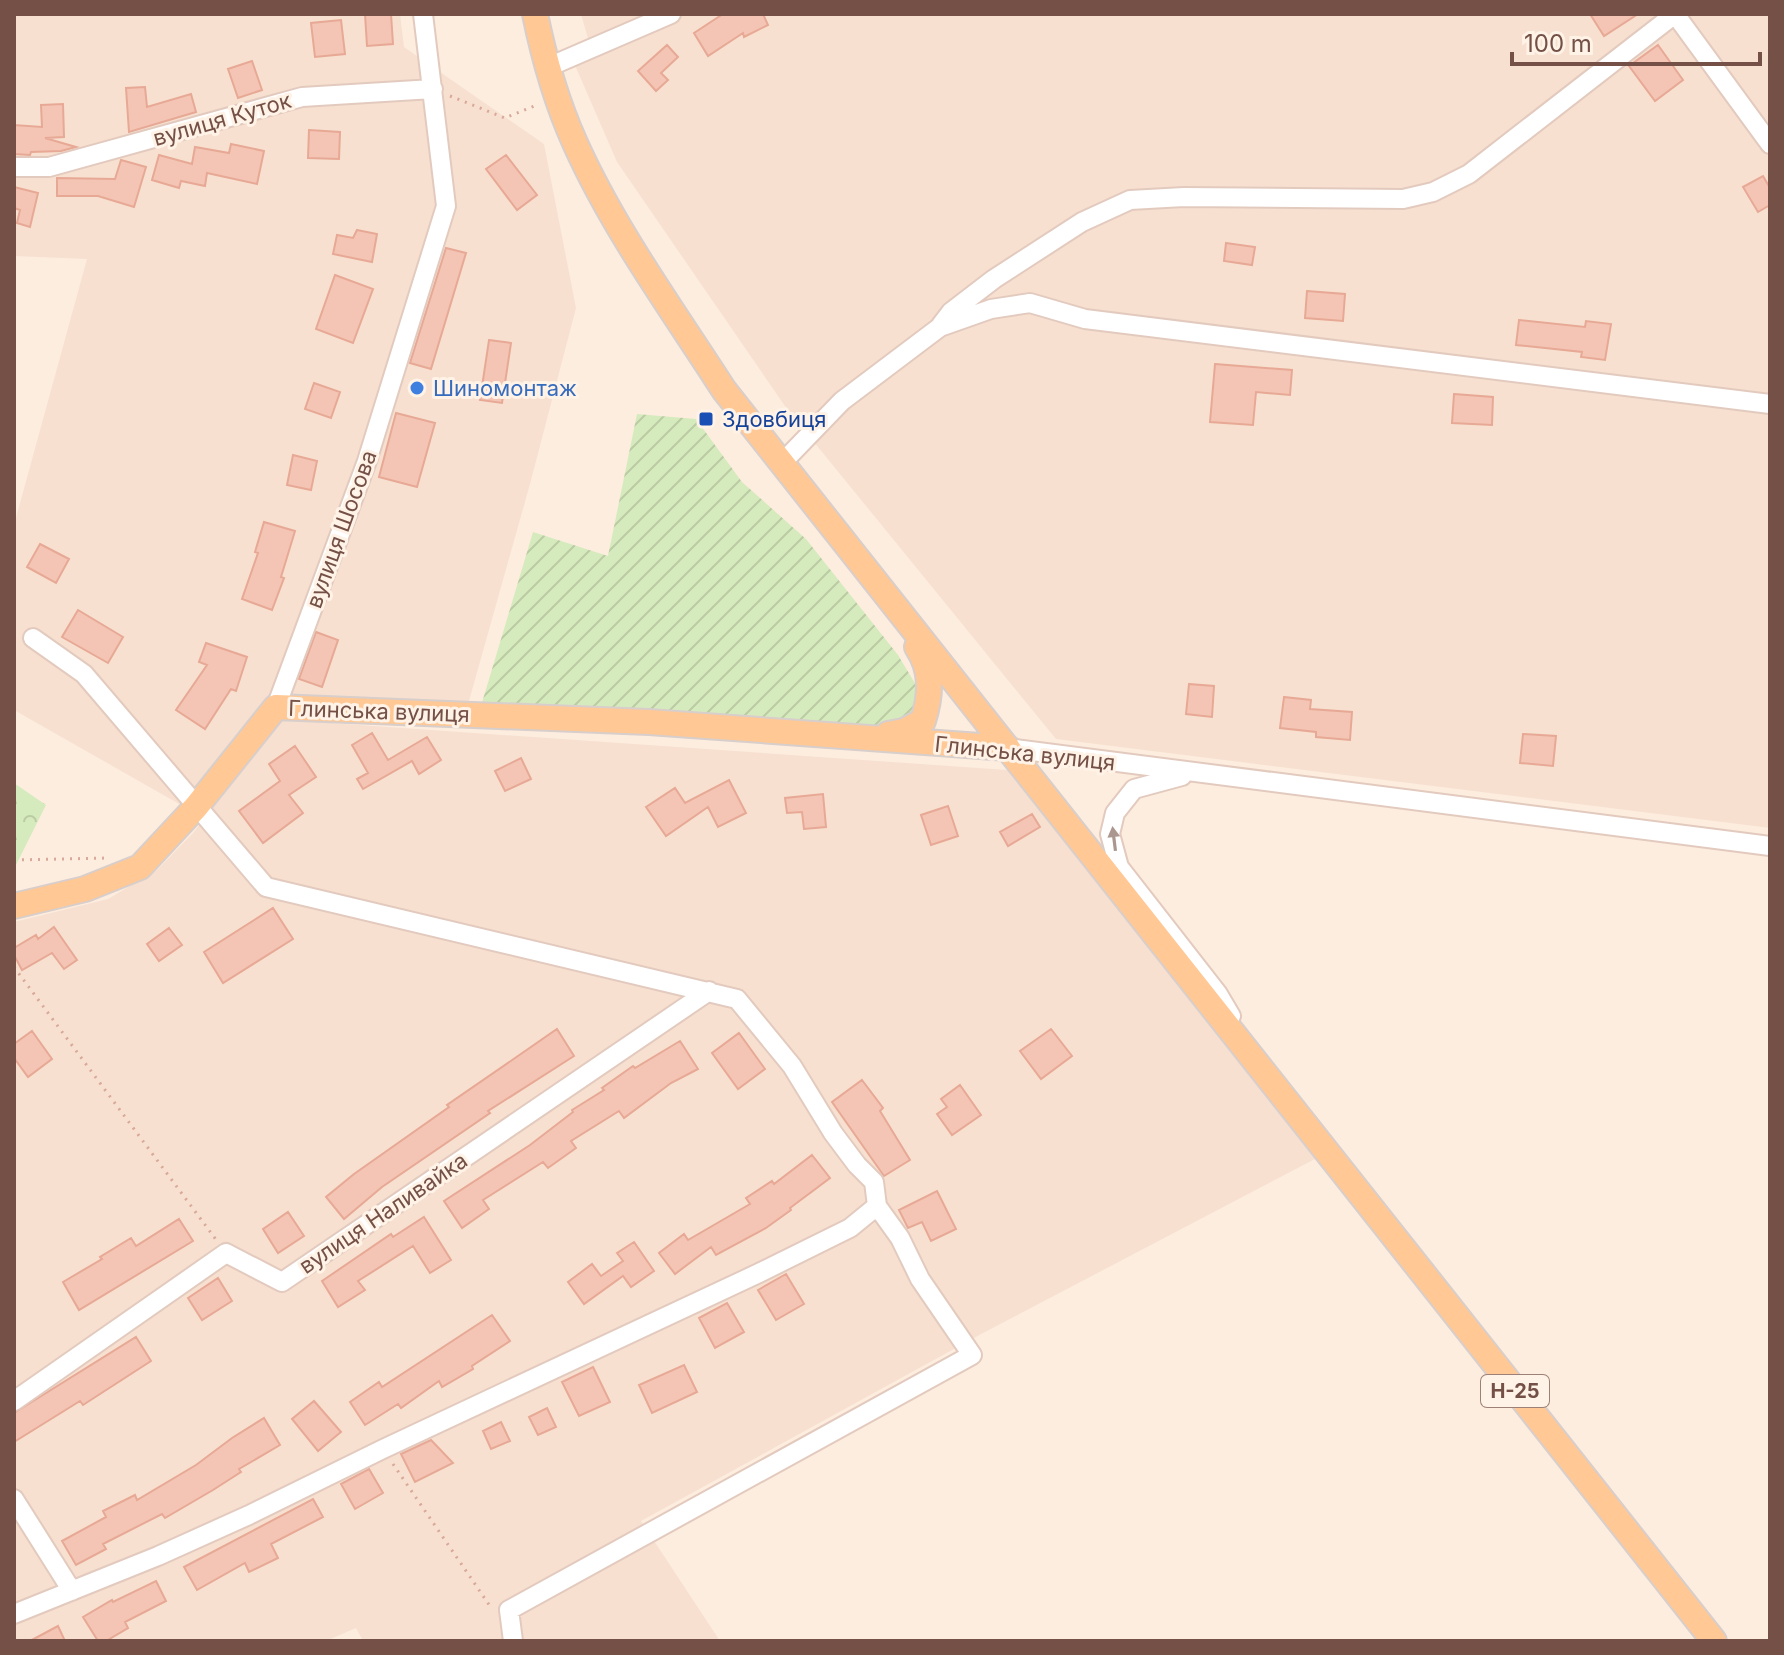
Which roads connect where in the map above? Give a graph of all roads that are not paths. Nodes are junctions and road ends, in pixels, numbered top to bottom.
1 (423, 14) edge
2 (535, 14) edge
3 (671, 14) edge
4 (1675, 14) edge
5 (546, 68) junction
6 (433, 89) junction
7 (1770, 144) edge
8 (14, 167) edge
9 (940, 327) junction
10 (1770, 404) edge
11 (782, 463) junction
12 (871, 575) junction
13 (33, 638) dead end
14 (276, 707) junction
15 (861, 738) junction
16 (1008, 748) junction
17 (1200, 773) junction
18 (196, 807) junction
19 (1770, 846) edge
20 (14, 906) edge
21 (709, 991) junction
22 (1260, 1067) junction
23 (877, 1206) junction
24 (14, 1401) edge
25 (14, 1499) edge
26 (72, 1591) junction
27 (14, 1614) edge
28 (513, 1641) edge
29 (1714, 1641) edge

1 - 6 street, вулиця Шосова
2 - 5 main road, Н-25
3 - 5 street
4 - 7 street
4 - 9 street
5 - 11 main road, Н-25
6 - 8 street, вулиця Куток
6 - 14 street, вулиця Шосова
9 - 10 street
9 - 11 street
11 - 12 main road, Н-25
12 - 15 main road
12 - 16 main road, Н-25
13 - 18 street
14 - 15 main road, Глинська вулиця
14 - 18 main road, вулиця Шосова
15 - 16 main road, Глинська вулиця
16 - 17 street, Глинська вулиця
16 - 22 main road, Н-25
17 - 19 street, Глинська вулиця
22 -> 17 street
18 - 20 main road, вулиця Шосова
18 - 21 street
21 - 23 street
21 - 24 street, вулиця Наливайка
22 - 29 main road, Н-25
23 - 26 street
23 - 28 street
25 - 26 street
26 - 27 street

